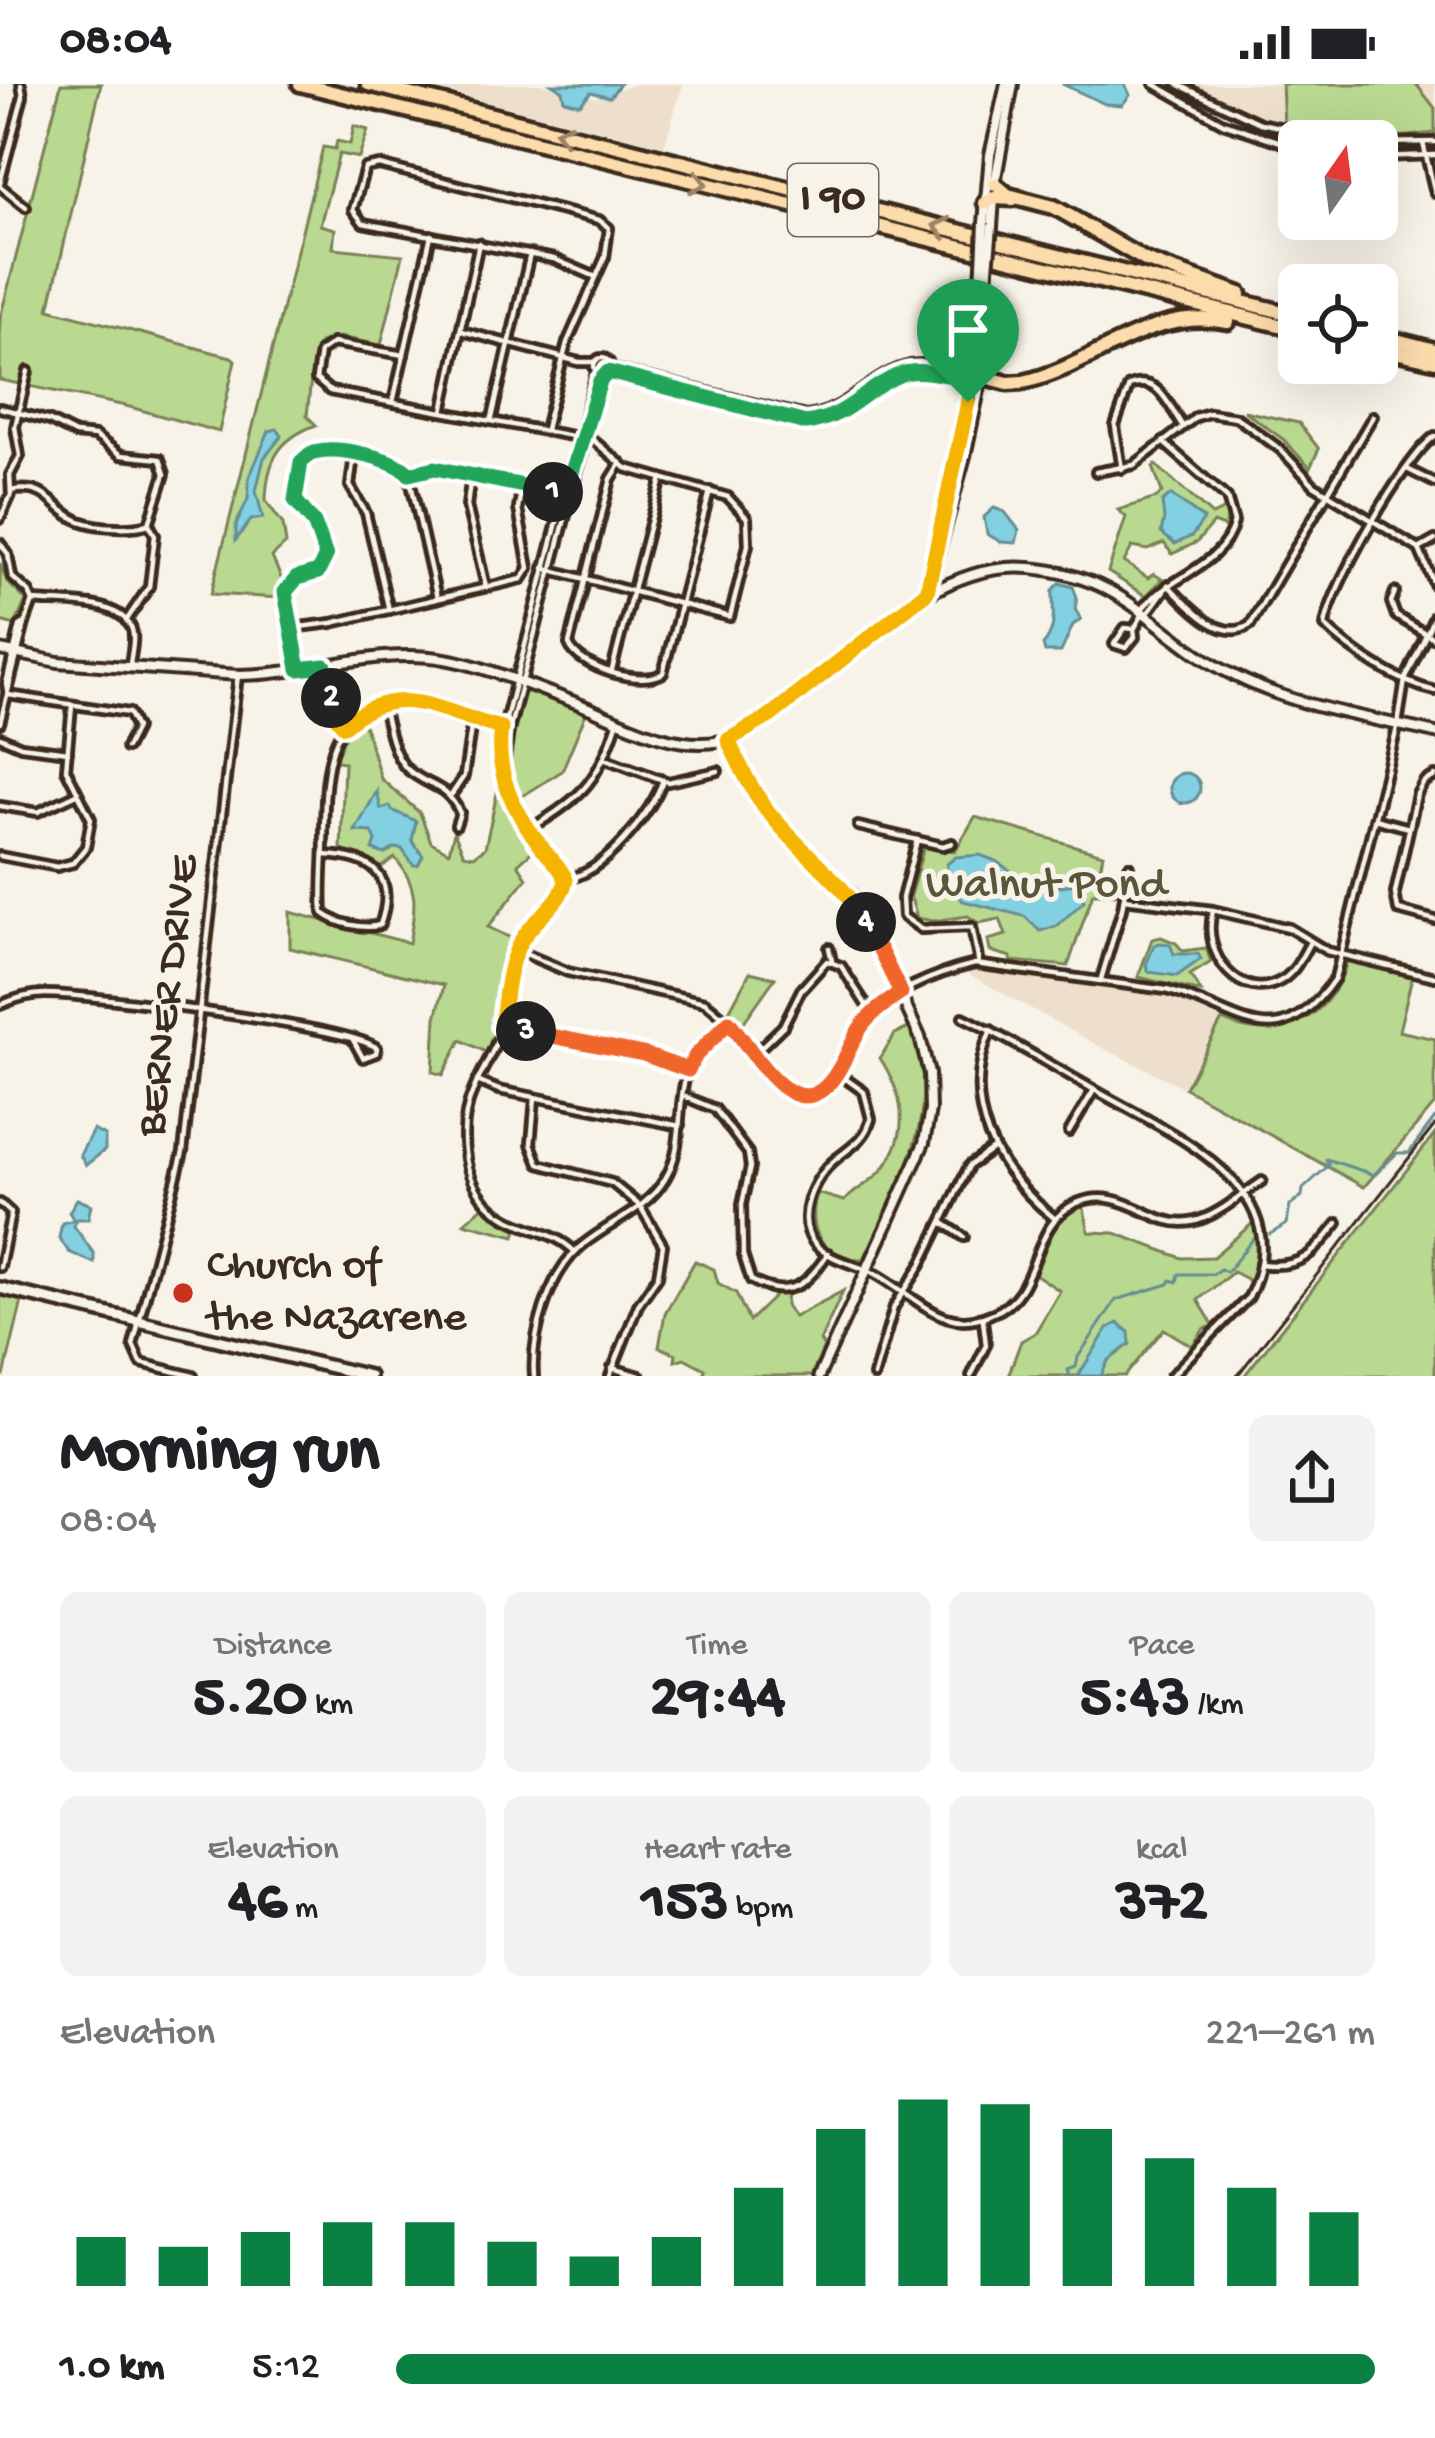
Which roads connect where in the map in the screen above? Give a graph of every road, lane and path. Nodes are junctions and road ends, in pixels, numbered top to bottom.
1 (21, 84) edge
2 (300, 84) edge
3 (368, 84) edge
4 (1009, 84) edge
5 (1154, 84) edge
6 (1177, 84) edge
7 (1278, 127) edge
8 (1278, 141) edge
9 (1398, 143) edge
10 (1423, 143) junction
11 (1435, 143) edge
12 (1426, 155) junction
13 (1435, 155) edge
14 (1398, 156) edge
15 (0, 185) edge
16 (1435, 193) edge
17 (992, 195) junction
18 (26, 207) dead end
19 (431, 235) junction
20 (479, 243) junction
21 (530, 254) junction
22 (596, 277) junction
23 (1278, 307) edge
24 (1278, 309) edge
25 (1278, 328) edge
26 (1278, 330) edge
27 (462, 331) junction
28 (1398, 340) edge
29 (509, 343) junction
30 (1435, 350) edge
31 (1398, 354) edge
32 (404, 355) junction
33 (563, 357) junction
34 (579, 362) junction
35 (595, 362) junction
36 (1435, 362) edge
37 (28, 371) dead end
38 (602, 372) junction
39 (978, 375) junction
40 (393, 402) junction
41 (0, 408) edge
42 (443, 411) junction
43 (18, 413) junction
44 (1373, 416) dead end
45 (491, 419) junction
46 (1182, 425) junction
47 (545, 428) junction
48 (1435, 436) edge
49 (583, 438) junction
50 (1162, 442) junction
51 (354, 454) junction
52 (621, 463) junction
53 (1122, 469) junction
54 (1407, 469) junction
55 (1096, 472) dead end
56 (409, 474) junction
57 (471, 475) junction
58 (662, 478) junction
59 (1435, 483) edge
60 (522, 484) junction
61 (11, 491) junction
62 (710, 491) junction
63 (1329, 494) junction
64 (567, 495) junction
65 (0, 518) edge
66 (1374, 520) junction
67 (149, 524) junction
68 (1435, 539) edge
69 (0, 543) edge
70 (1419, 549) junction
71 (548, 569) junction
72 (585, 579) junction
73 (1168, 586) junction
74 (1435, 586) edge
75 (486, 587) junction
76 (632, 591) junction
77 (927, 592) junction
78 (1395, 592) dead end
79 (437, 598) junction
80 (33, 602) junction
81 (682, 604) junction
82 (389, 610) junction
83 (1144, 612) junction
84 (1435, 615) edge
85 (126, 621) junction
86 (291, 628) junction
87 (1134, 629) dead end
88 (1431, 638) edge
89 (0, 650) edge
90 (16, 654) junction
91 (325, 666) junction
92 (130, 668) junction
93 (299, 669) junction
94 (612, 670) junction
95 (238, 675) junction
96 (1405, 680) junction
97 (517, 682) junction
98 (1435, 692) edge
99 (8, 695) junction
100 (382, 703) junction
101 (72, 706) junction
102 (618, 720) junction
103 (472, 721) junction
104 (0, 723) edge
105 (1398, 724) junction
106 (344, 726) junction
107 (505, 729) junction
108 (1435, 733) edge
109 (0, 737) edge
110 (728, 740) junction
111 (126, 748) dead end
112 (68, 752) junction
113 (606, 759) junction
114 (718, 771) dead end
115 (1435, 776) edge
116 (663, 780) junction
117 (77, 794) junction
118 (451, 795) junction
119 (0, 806) edge
120 (1372, 819) junction
121 (456, 825) dead end
122 (858, 826) dead end
123 (531, 828) junction
124 (1409, 828) junction
125 (916, 840) junction
126 (952, 843) dead end
127 (324, 855) junction
128 (0, 856) edge
129 (1130, 866) dead end
130 (566, 880) junction
131 (1124, 899) junction
132 (1213, 910) junction
133 (1435, 920) edge
134 (1310, 942) junction
135 (830, 947) dead end
136 (516, 950) junction
137 (1340, 954) junction
138 (832, 961) junction
139 (980, 964) junction
140 (1435, 977) edge
141 (1101, 979) junction
142 (901, 993) junction
143 (0, 1005) edge
144 (198, 1011) junction
145 (872, 1014) junction
146 (964, 1017) dead end
147 (729, 1022) junction
148 (501, 1027) junction
149 (991, 1030) junction
150 (352, 1039) dead end
151 (754, 1053) junction
152 (688, 1070) junction
153 (838, 1074) junction
154 (477, 1082) junction
155 (1094, 1090) junction
156 (684, 1097) junction
157 (535, 1098) junction
158 (680, 1126) junction
159 (1070, 1132) dead end
160 (992, 1149) junction
161 (1262, 1181) dead end
162 (1242, 1194) junction
163 (0, 1203) edge
164 (640, 1206) junction
165 (1055, 1219) junction
166 (942, 1222) junction
167 (1338, 1223) dead end
168 (964, 1237) dead end
169 (575, 1252) junction
170 (828, 1253) junction
171 (1260, 1264) junction
172 (0, 1267) edge
173 (868, 1270) junction
174 (0, 1288) edge
175 (903, 1289) junction
176 (982, 1317) junction
177 (140, 1319) junction
178 (611, 1372) edge
179 (193, 1376) edge
180 (369, 1376) edge
181 (534, 1376) edge
182 (640, 1376) edge
183 (819, 1376) edge
184 (874, 1376) edge
185 (971, 1376) edge
186 (1171, 1376) edge

1 - 15 street
2 -> 25 highway, I 90
24 -> 3 highway, I 90
4 - 17 street
4 - 17 street
5 - 8 street
6 - 7 street
9 - 10 street
10 - 11 street
10 - 12 street
12 - 13 street
12 - 14 street
12 - 16 street
15 - 18 street
17 - 23 highway
17 - 39 street, bridge
19 - 20 street
19 - 22 street
19 - 32 street
20 - 21 street
20 - 27 street
21 - 22 street
21 - 29 street
22 - 33 street
26 - 39 highway
27 - 29 street
27 - 42 street
28 - 30 highway
29 - 33 street
29 - 45 street
31 - 36 highway
32 - 40 street
32 - 40 street
33 - 34 street
33 - 47 street
34 - 35 street
34 - 38 street
35 - 38 street
35 - 38 street
37 - 43 street
38 - 39 street
38 - 49 street
39 - 77 street
40 - 42 street
41 - 43 street
42 - 45 street
43 - 61 street
43 - 67 street
44 - 63 street
45 - 47 street
46 - 50 street
46 - 53 street
46 - 63 street
47 - 49 street
48 - 54 street
49 - 52 street
49 - 64 street
50 - 53 street
50 - 73 street
51 - 56 street
51 - 82 street
51 - 86 street
52 - 58 street
52 - 72 street
53 - 55 street
54 - 59 street
54 - 66 street
56 - 57 street
56 - 79 street
57 - 60 street
57 - 75 street
58 - 62 street
58 - 76 street
60 - 64 street
60 - 75 street
61 - 65 street
61 - 67 street
62 - 81 street
62 - 81 street
63 - 66 street
63 - 73 street
64 - 71 street
66 - 70 street
66 - 96 street
67 - 85 street
68 - 70 street
69 - 80 street
70 - 74 street
71 - 72 street
71 - 97 street
72 - 76 street
72 - 94 street
73 - 83 street
75 - 79 street
76 - 81 street
76 - 94 street
77 - 83 street
77 - 110 street
78 - 88 street
79 - 82 street
80 - 85 street
80 - 90 street
81 - 94 street
82 - 86 street
83 - 87 street
83 - 105 street
84 - 88 street
85 - 92 street
86 - 93 street
88 - 96 street
89 - 90 street
90 - 92 street
90 - 99 street
91 - 93 street
91 - 97 street
91 - 106 street
92 - 95 street
93 - 95 street
95 - 144 street, BERNER DRIVE
96 - 98 street
96 - 105 street
97 - 102 street
97 - 107 street
99 - 101 street
99 - 104 street
100 - 103 street
100 - 106 street
100 - 118 street
101 - 111 street
101 - 112 street
102 - 110 street
102 - 113 street
103 - 107 street
103 - 118 street
105 - 108 street
105 - 120 street
106 - 127 street
107 - 123 street
109 - 112 street
110 - 142 street
112 - 117 street
113 - 116 street
113 - 123 street
114 - 116 street
115 - 124 street
116 - 130 street
117 - 119 street
117 - 128 street
118 - 121 street
120 - 124 street
120 - 137 street
122 - 125 street
123 - 130 street
124 - 133 street
125 - 126 street
125 - 139 street
127 - 127 street
129 - 131 street
130 - 136 street
131 - 132 street
131 - 141 street
132 - 134 street
132 - 134 street
134 - 137 street
135 - 138 street
136 - 147 street
136 - 148 street
137 - 140 street
137 - 141 street
138 - 145 street
138 - 151 street
139 - 141 street
139 - 142 street
142 - 145 street
142 - 173 street
143 - 144 street
144 - 150 street
144 - 177 street, BERNER DRIVE
145 - 153 street
146 - 149 street
147 - 151 street
147 - 152 street
148 - 152 street
148 - 154 street
149 - 155 street
149 - 160 street
151 - 153 street
152 - 156 street
153 - 170 street
154 - 157 street
154 - 169 street
155 - 159 street
155 - 162 street
156 - 158 street
156 - 170 street
157 - 158 street
157 - 164 street
158 - 164 street
160 - 165 street
160 - 166 street
161 - 162 street
162 - 165 street
162 - 171 street
163 - 172 street
164 - 169 street
164 - 178 street
165 - 176 street
166 - 168 street
166 - 175 street
167 - 171 street
169 - 181 street
170 - 173 street
171 - 186 street
173 - 175 street
173 - 183 street
174 - 177 main road
175 - 176 street
175 - 184 street
176 - 185 street
177 - 179 street
177 - 180 main road
178 - 182 street

